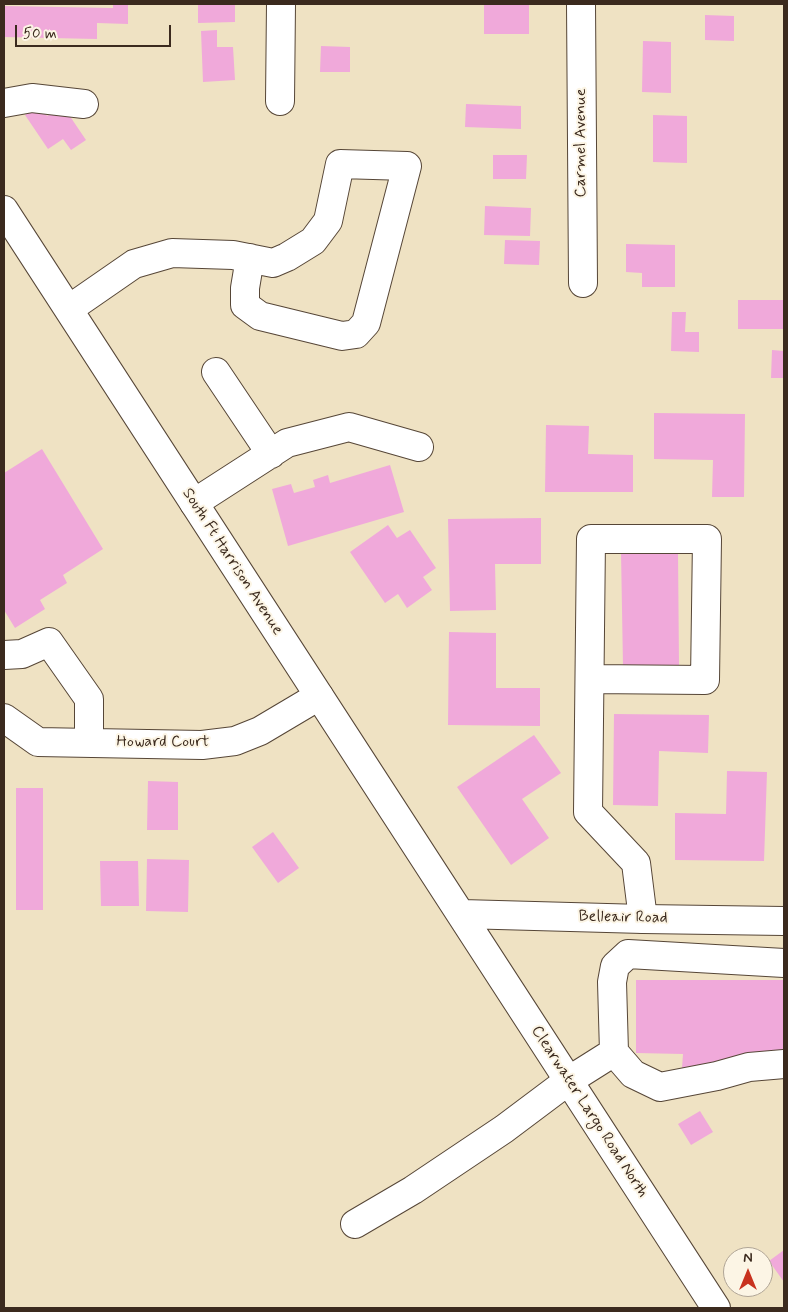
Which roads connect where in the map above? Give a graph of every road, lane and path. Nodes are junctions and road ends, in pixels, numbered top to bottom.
1 (281, 4) edge
2 (581, 4) edge
3 (280, 101) dead end
4 (4, 103) edge
5 (84, 104) dead end
6 (4, 210) edge
7 (250, 258) junction
8 (583, 283) dead end
9 (69, 309) junction
10 (216, 372) dead end
11 (419, 447) dead end
12 (271, 454) junction
13 (194, 503) junction
14 (4, 655) edge
15 (590, 679) junction
16 (319, 696) junction
17 (4, 718) edge
18 (89, 743) junction
19 (462, 914) junction
20 (635, 919) junction
21 (784, 921) edge
22 (628, 954) junction
23 (784, 963) edge
24 (614, 1052) junction
25 (784, 1064) edge
26 (568, 1081) junction
27 (355, 1224) dead end
28 (716, 1308) edge

1 - 3 main road
2 - 8 main road, Carmel Avenue
4 - 5 main road
6 - 9 main road, South Ft Harrison Avenue
7 - 7 main road
7 - 9 main road
9 - 13 main road, South Ft Harrison Avenue
10 - 12 main road
11 - 12 main road
12 - 13 main road
13 - 16 main road, South Ft Harrison Avenue
14 - 18 main road
15 - 15 main road
15 - 20 main road
16 - 18 main road, Howard Court
16 - 19 main road, South Ft Harrison Avenue
17 - 18 main road, Howard Court
19 - 20 main road, Belleair Road
19 - 26 main road, Clearwater Largo Road North
20 - 21 main road, Belleair Road
20 - 22 main road
22 - 23 main road
22 - 24 main road
24 - 25 main road
24 - 26 main road
26 - 27 main road
26 - 28 main road, Clearwater Largo Road North

